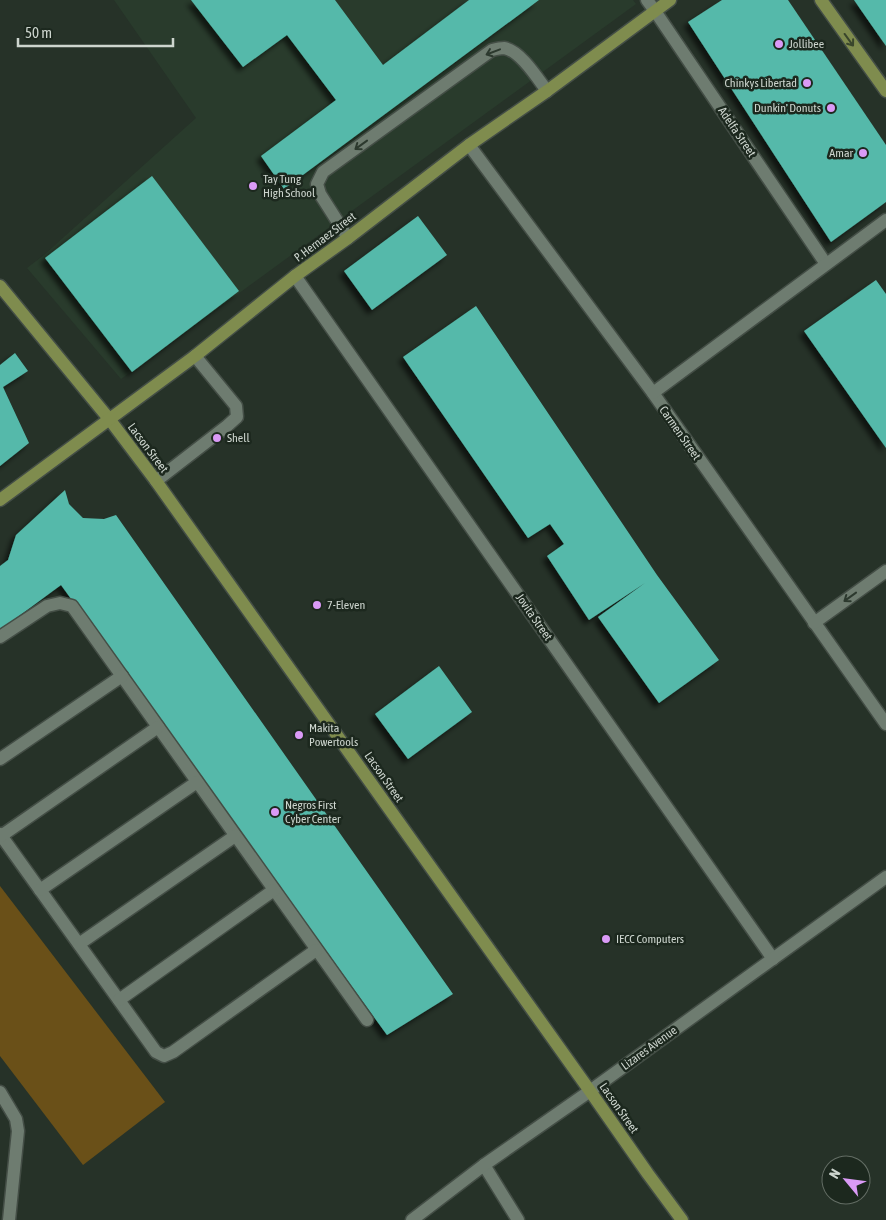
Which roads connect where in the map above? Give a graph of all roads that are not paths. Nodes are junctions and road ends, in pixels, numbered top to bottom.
1 (646, 0) edge
2 (670, 0) edge
3 (821, 0) edge
4 (655, 11) junction
5 (547, 91) junction
6 (886, 91) edge
7 (469, 145) junction
8 (886, 220) edge
9 (348, 238) junction
10 (826, 264) junction
11 (295, 276) junction
12 (0, 286) edge
13 (195, 356) junction
14 (653, 393) junction
15 (110, 420) junction
16 (156, 481) junction
17 (0, 500) edge
18 (886, 571) edge
19 (814, 623) junction
20 (0, 637) edge
21 (122, 676) junction
22 (886, 724) edge
23 (158, 727) junction
24 (0, 759) edge
25 (197, 782) junction
26 (1, 835) edge
27 (235, 836) junction
28 (886, 877) edge
29 (40, 890) junction
30 (274, 890) junction
31 (79, 944) junction
32 (316, 950) junction
33 (773, 959) junction
34 (119, 1000) junction
35 (367, 1020) dead end
36 (590, 1091) junction
37 (0, 1092) edge
38 (484, 1165) junction
39 (9, 1220) edge
40 (412, 1220) edge
41 (518, 1220) edge
42 (682, 1220) edge

1 - 4 street, Adelfa Street
2 - 4 main road, P. Hernaez Street
3 -> 6 main road
4 - 5 main road, P. Hernaez Street
4 - 10 street, Adelfa Street
5 - 7 main road, P. Hernaez Street
5 -> 9 street
7 - 9 main road, P. Hernaez Street
7 - 14 street, Carmen Street
8 - 10 street
9 - 11 main road, P. Hernaez Street
10 - 14 street
11 - 13 main road, P. Hernaez Street
11 - 33 street, Jovita Street
12 - 15 main road, Lacson Street
13 - 15 main road, P. Hernaez Street
13 - 16 street
14 - 19 street, Carmen Street
15 - 16 main road, Lacson Street
15 - 17 main road, P. Hernaez Street
16 - 36 main road, Lacson Street
18 -> 19 street
19 - 22 street, Carmen Street
20 - 21 street
21 - 23 street
21 - 24 street
23 - 25 street
23 - 26 street
25 - 27 street
25 - 29 street
26 - 29 street
27 - 30 street
27 - 31 street
28 - 33 street, Lizares Avenue
29 - 31 street
30 - 32 street
30 - 34 street
31 - 34 street
32 - 34 street
32 - 35 street
33 - 36 street, Lizares Avenue
36 - 38 street, Lizares Avenue
36 - 42 main road, Lacson Street
37 - 39 street
38 - 40 street, Lizares Avenue
38 - 41 street

